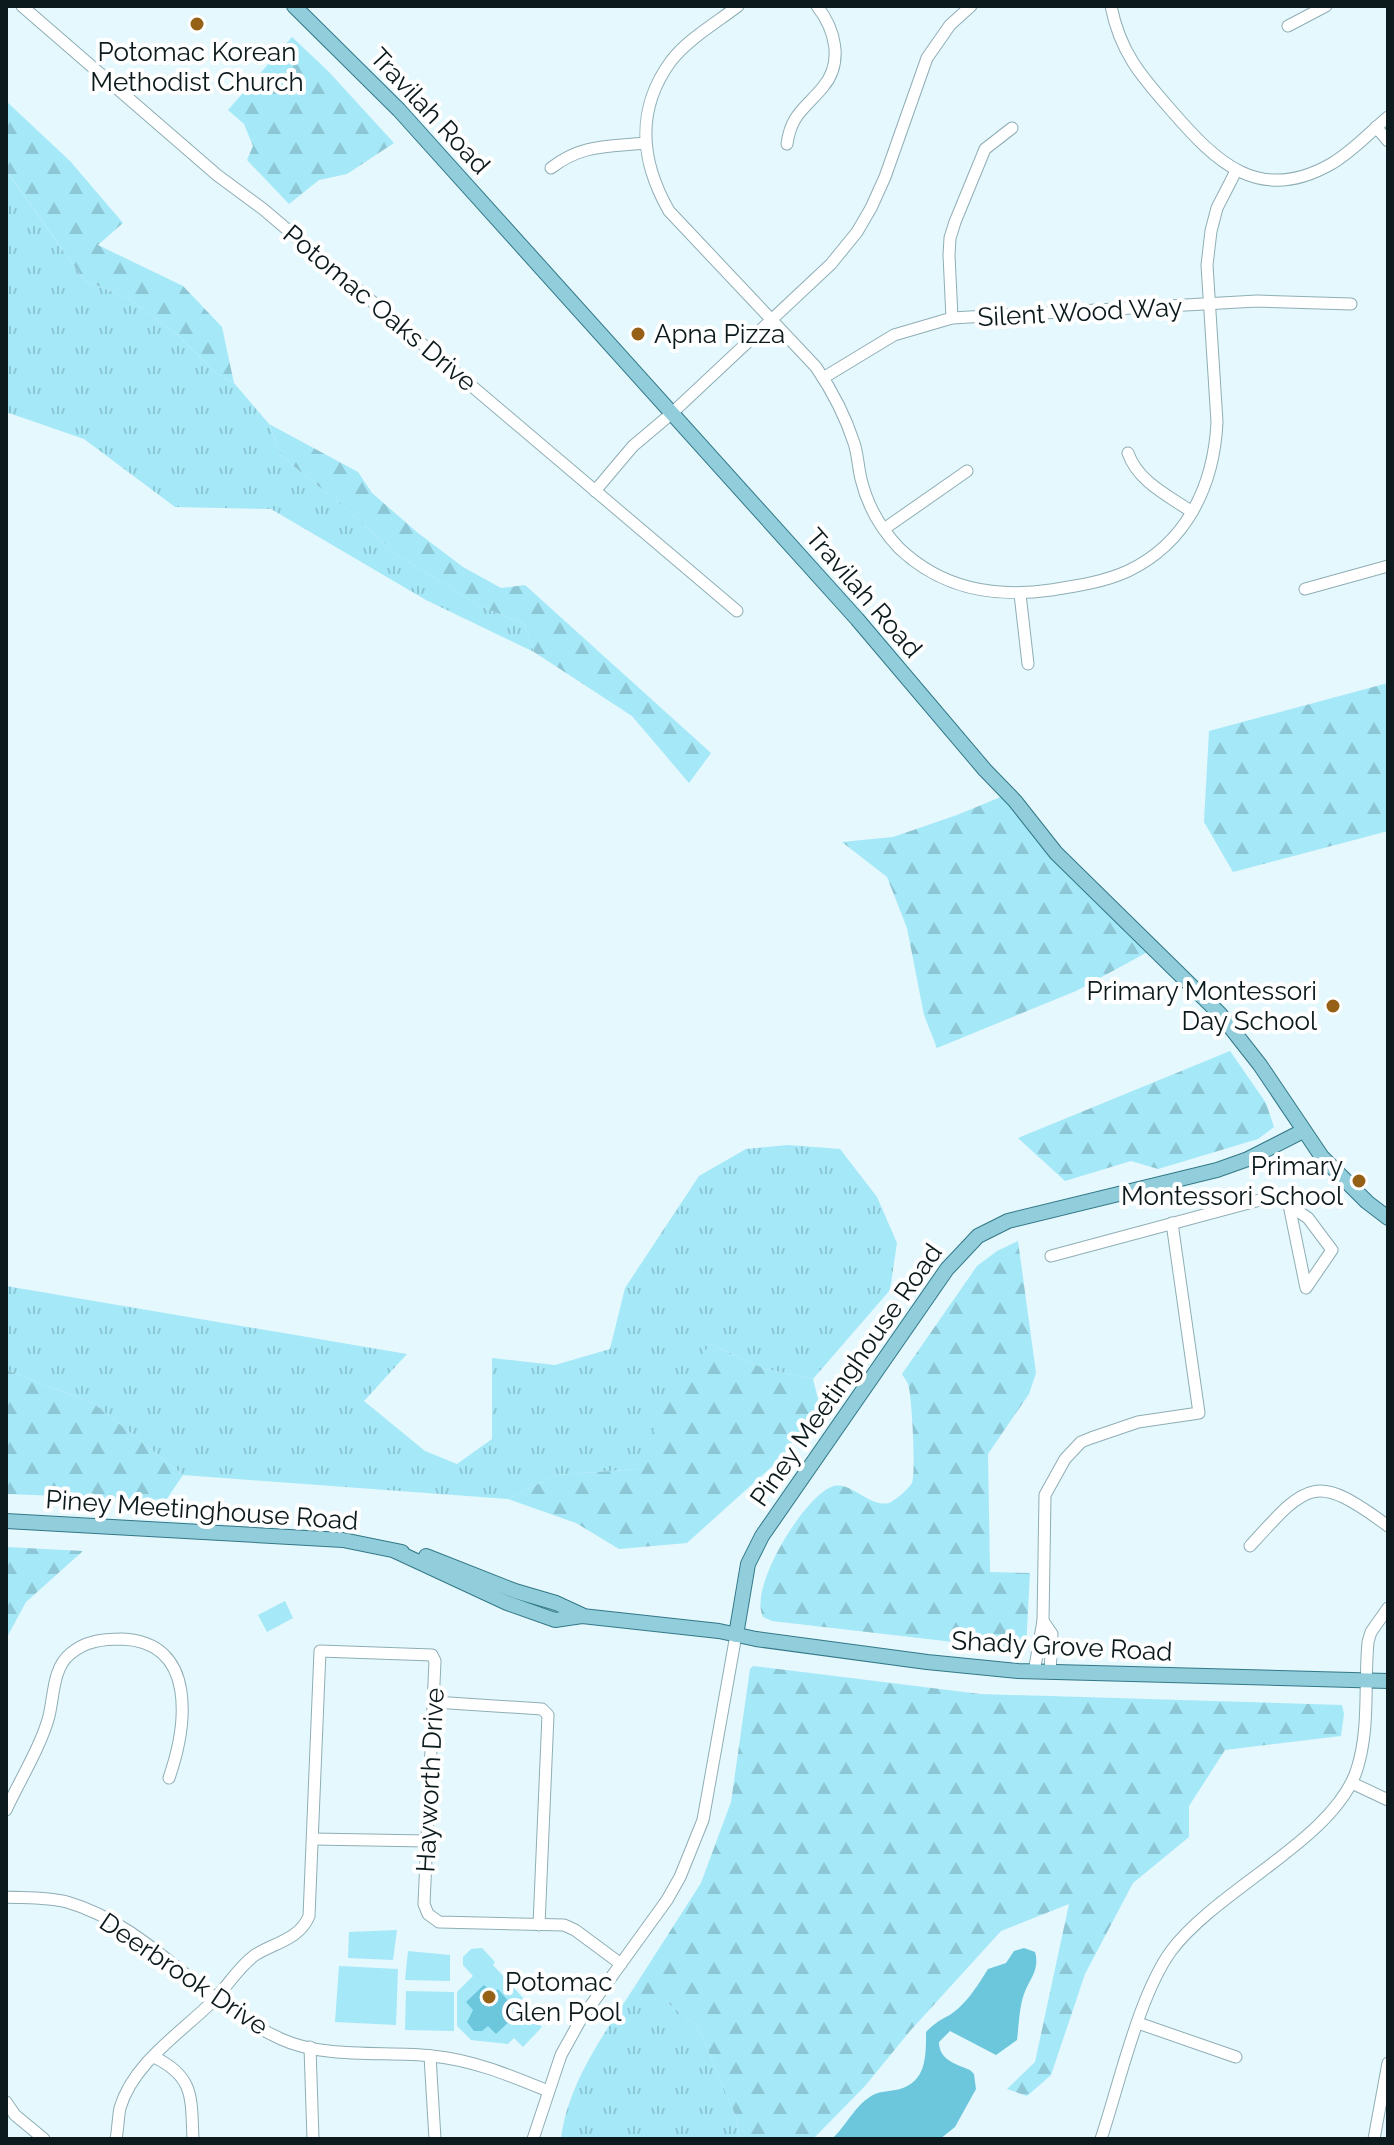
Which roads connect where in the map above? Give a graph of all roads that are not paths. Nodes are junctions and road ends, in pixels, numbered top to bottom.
1 (22, 6) edge
2 (294, 6) edge
3 (738, 6) edge
4 (817, 6) edge
5 (971, 6) edge
6 (1111, 6) edge
7 (1326, 6) edge
8 (1288, 26) dead end
9 (1388, 117) edge
10 (1376, 127) junction
11 (1012, 128) dead end
12 (1388, 141) edge
13 (645, 143) junction
14 (787, 144) dead end
15 (551, 168) dead end
16 (1236, 171) junction
17 (1351, 304) dead end
18 (1209, 305) junction
19 (952, 318) junction
20 (771, 321) junction
21 (823, 378) junction
22 (671, 414) junction
23 (1128, 453) dead end
24 (967, 471) dead end
25 (595, 491) junction
26 (1192, 512) junction
27 (884, 529) junction
28 (1388, 566) edge
29 (1305, 589) dead end
30 (1020, 594) junction
31 (737, 611) dead end
32 (1028, 664) dead end
33 (1303, 1131) junction
34 (1289, 1205) junction
35 (1388, 1218) edge
36 (1172, 1223) junction
37 (1051, 1256) dead end
38 (6, 1521) edge
39 (1388, 1526) edge
40 (1250, 1546) dead end
41 (1388, 1608) edge
42 (1043, 1621) junction
43 (736, 1635) junction
44 (1034, 1672) junction
45 (1050, 1673) junction
46 (1366, 1680) junction
47 (1388, 1681) edge
48 (434, 1702) junction
49 (169, 1778) dead end
50 (1352, 1783) junction
51 (1388, 1800) edge
52 (6, 1810) edge
53 (313, 1839) junction
54 (427, 1841) junction
55 (6, 1897) edge
56 (539, 1925) junction
57 (621, 1964) junction
58 (215, 1999) junction
59 (1138, 2023) junction
60 (310, 2047) junction
61 (430, 2056) junction
62 (154, 2057) junction
63 (1236, 2057) dead end
64 (1388, 2063) edge
65 (548, 2091) junction
66 (6, 2102) edge
67 (44, 2139) edge
68 (116, 2139) edge
69 (193, 2139) edge
70 (313, 2139) edge
71 (435, 2139) edge
72 (533, 2139) edge
73 (1101, 2139) edge
74 (1374, 2139) edge

1 - 25 street, Potomac Oaks Drive
2 - 22 main road, Travilah Road
3 - 13 street
4 - 14 street
5 - 20 street
6 - 16 street
7 - 8 street
9 - 10 street
10 - 12 street
10 - 16 street
11 - 19 street
13 - 15 street
13 - 20 street
16 - 18 street
17 - 18 street, Silent Wood Way
18 - 19 street, Silent Wood Way
18 - 26 street
19 - 21 street, Silent Wood Way
20 - 21 street
20 - 22 street
21 - 27 street
22 - 25 street
22 - 33 main road, Travilah Road
23 - 26 street
24 - 27 street
25 - 31 street, Potomac Oaks Drive
26 - 30 street
27 - 30 street
28 - 29 street
30 - 32 street
33 - 35 main road, Travilah Road
33 - 43 main road, Piney Meetinghouse Road
34 - 34 street
34 - 36 street
36 - 37 street
36 - 42 street
38 - 43 main road, Piney Meetinghouse Road
39 - 40 street
41 - 46 street
42 - 44 street
42 - 45 street
43 - 44 main road, Shady Grove Road
43 - 57 street
44 - 45 main road, Shady Grove Road
45 - 46 main road, Shady Grove Road
46 - 47 main road, Shady Grove Road
46 - 50 street
48 - 53 street, Hayworth Drive
48 - 54 street, Hayworth Drive
48 - 56 street
49 - 52 street
50 - 51 street
50 - 59 street
53 - 54 street
53 - 58 street, Hayworth Drive
54 - 56 street, Hayworth Drive
55 - 58 street, Deerbrook Drive
56 - 57 street, Hayworth Drive
57 - 65 street
58 - 60 street, Deerbrook Drive
58 - 62 street
59 - 63 street
59 - 73 street
60 - 61 street, Deerbrook Drive
60 - 70 street
61 - 65 street, Deerbrook Drive
61 - 71 street
62 - 68 street
62 - 69 street
64 - 74 street
65 - 72 street
66 - 67 street

